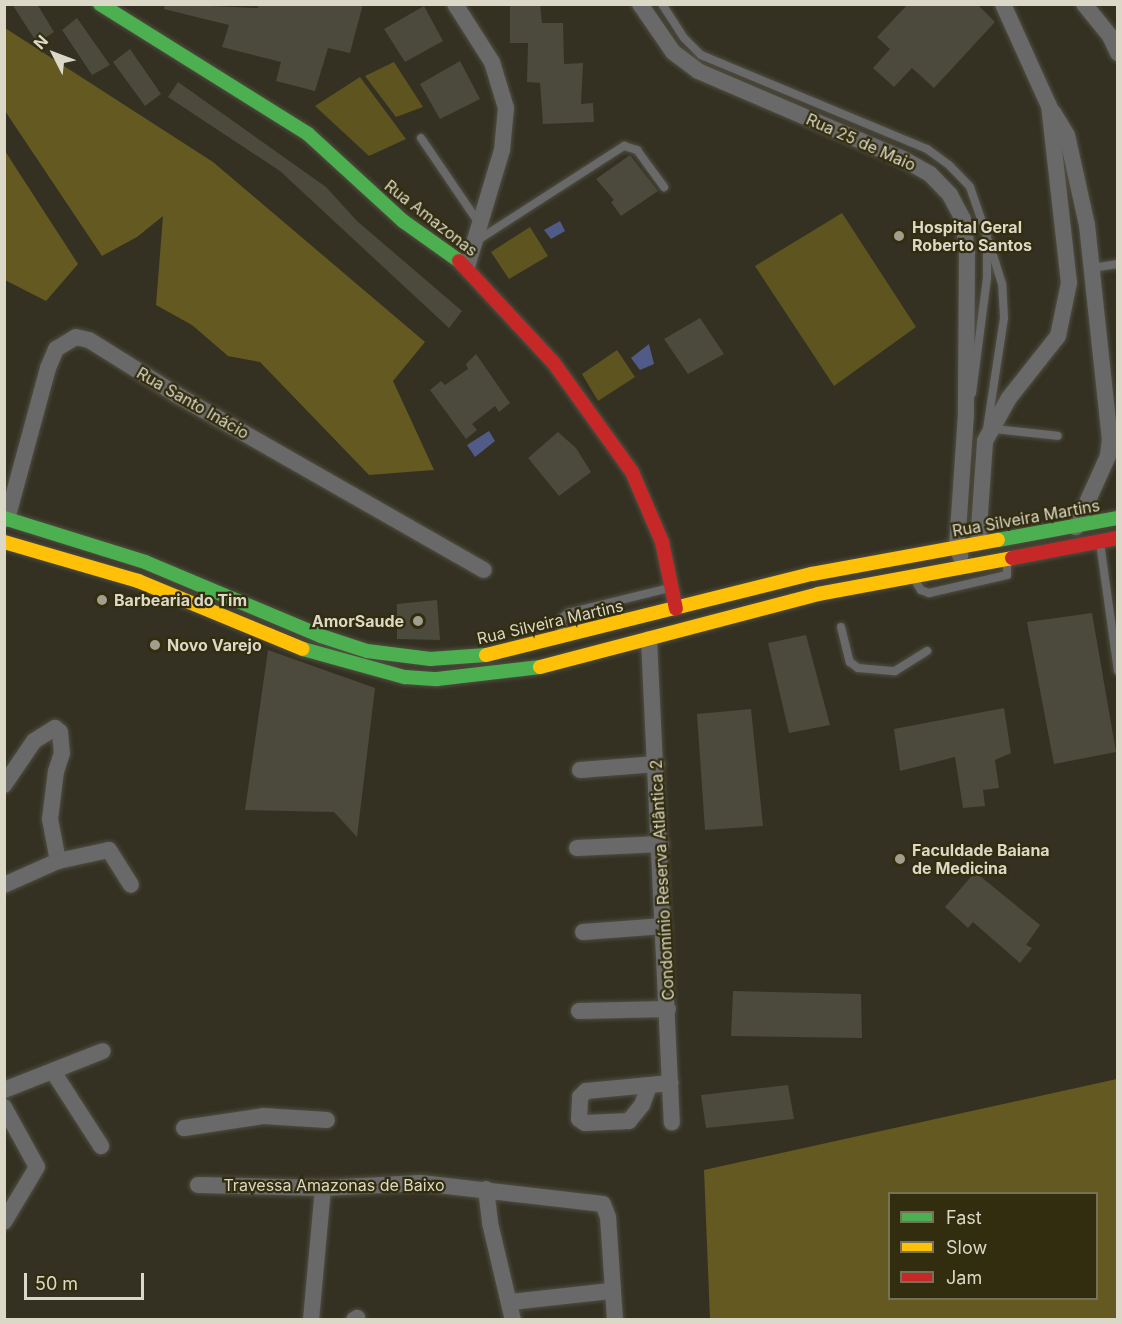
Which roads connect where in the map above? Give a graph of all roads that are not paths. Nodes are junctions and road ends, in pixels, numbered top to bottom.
1 (100, 4) edge
2 (455, 4) edge
3 (640, 4) edge
4 (662, 4) edge
5 (1003, 4) edge
6 (1084, 4) edge
7 (1118, 53) edge
8 (1049, 106) junction
9 (421, 138) dead end
10 (664, 187) dead end
11 (478, 222) junction
12 (987, 237) junction
13 (472, 244) junction
14 (1118, 264) edge
15 (467, 267) junction
16 (1092, 268) junction
17 (966, 414) junction
18 (1058, 436) dead end
19 (988, 440) junction
20 (964, 451) junction
21 (6, 518) edge
22 (1118, 518) edge
23 (1076, 527) junction
24 (1118, 538) edge
25 (4, 542) edge
26 (978, 542) junction
27 (1100, 542) junction
28 (957, 547) junction
29 (1008, 559) junction
30 (965, 568) junction
31 (484, 570) dead end
32 (912, 576) junction
33 (672, 587) junction
34 (676, 609) junction
35 (841, 627) dead end
36 (560, 639) junction
37 (649, 639) junction
38 (927, 651) dead end
39 (1118, 670) edge
40 (657, 764) junction
41 (580, 770) dead end
42 (4, 785) edge
43 (661, 844) junction
44 (577, 848) dead end
45 (58, 861) junction
46 (4, 885) edge
47 (131, 885) dead end
48 (664, 926) junction
49 (583, 932) dead end
50 (668, 1009) junction
51 (579, 1011) dead end
52 (103, 1051) dead end
53 (54, 1073) junction
54 (671, 1083) junction
55 (649, 1086) dead end
56 (4, 1090) edge
57 (6, 1116) edge
58 (327, 1120) dead end
59 (672, 1122) dead end
60 (184, 1128) dead end
61 (101, 1146) dead end
62 (198, 1185) dead end
63 (322, 1188) junction
64 (486, 1189) junction
65 (4, 1222) edge
66 (610, 1291) junction
67 (511, 1302) junction
68 (311, 1320) edge
69 (513, 1320) edge
70 (615, 1320) edge

1 - 15 main road, Rua Amazonas
2 - 11 street
3 - 17 street, Rua 25 de Maio
4 - 12 lane
5 - 8 street
6 - 7 street
8 - 16 street
8 - 19 street
9 - 11 lane
10 - 13 lane
11 - 13 street
12 - 17 lane
12 - 19 lane
13 - 15 street
14 - 16 lane
15 - 33 main road, Rua Amazonas
16 - 23 street
17 - 20 street, Rua 25 de Maio
18 - 19 lane
19 - 20 lane
19 - 26 street
20 - 28 street, Rua 25 de Maio
21 - 31 street, Rua Santo Inácio
21 - 36 main road, Rua Silveira Martins
22 - 23 main road, Rua Silveira Martins
23 - 26 main road, Rua Silveira Martins
24 - 27 main road
25 - 37 main road
26 - 28 main road, Rua Silveira Martins
27 - 29 main road
27 - 39 lane
28 - 30 street, Rua 25 de Maio
28 - 34 main road, Rua Silveira Martins
29 - 30 main road
29 - 32 lane
30 - 32 main road
32 - 37 main road
33 - 34 main road, Rua Amazonas
33 - 36 lane
34 - 36 main road, Rua Silveira Martins
35 - 38 lane
37 - 40 street, Condomínio Reserva Atlântica 2
40 - 41 street
40 - 43 street, Condomínio Reserva Atlântica 2
42 - 45 street
43 - 44 street
43 - 48 street, Condomínio Reserva Atlântica 2
45 - 46 street
45 - 47 street
48 - 49 street
48 - 50 street, Condomínio Reserva Atlântica 2
50 - 51 street
50 - 54 street, Condomínio Reserva Atlântica 2
52 - 53 street
53 - 56 street
53 - 61 street
54 - 55 street
54 - 59 street, Condomínio Reserva Atlântica 2
57 - 65 street
58 - 60 street
62 - 63 street, Travessa Amazonas de Baixo
63 - 64 street, Travessa Amazonas de Baixo
63 - 68 street
64 - 66 street, Travessa Amazonas de Baixo
64 - 67 street
66 - 67 street
66 - 70 street, Travessa Amazonas de Baixo
67 - 69 street

